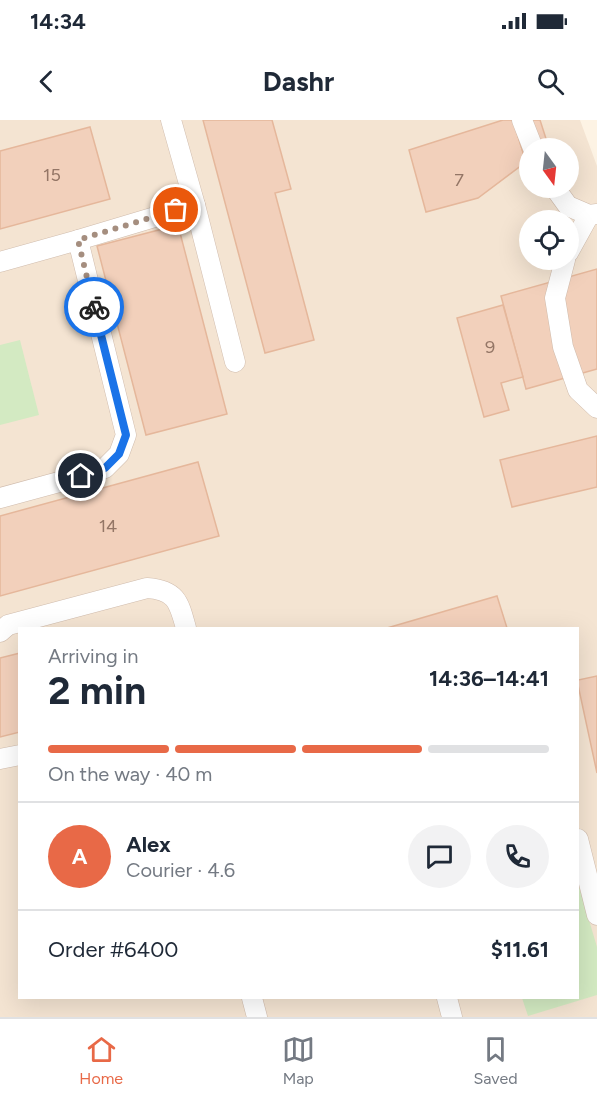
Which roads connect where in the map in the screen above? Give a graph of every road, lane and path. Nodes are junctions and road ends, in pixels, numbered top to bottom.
1 (171, 120) edge
2 (522, 120) edge
3 (529, 138) edge
4 (562, 198) edge
5 (195, 205) junction
6 (593, 215) edge
7 (579, 236) edge
8 (78, 240) junction
9 (0, 262) edge
10 (562, 270) edge
11 (235, 362) dead end
12 (597, 408) edge
13 (0, 498) edge
14 (186, 627) edge
15 (0, 632) edge
16 (18, 755) edge
17 (0, 759) edge
18 (579, 842) edge
19 (597, 915) edge
20 (252, 999) edge
21 (447, 999) edge
22 (257, 1017) edge
23 (452, 1017) edge

1 - 5 lane
2 - 3 lane
4 - 6 lane
5 - 8 lane
5 - 11 lane
6 - 7 lane
8 - 9 lane
8 - 13 lane
10 - 12 lane
14 - 15 lane
16 - 17 lane
18 - 19 lane
20 - 22 lane
21 - 23 lane

